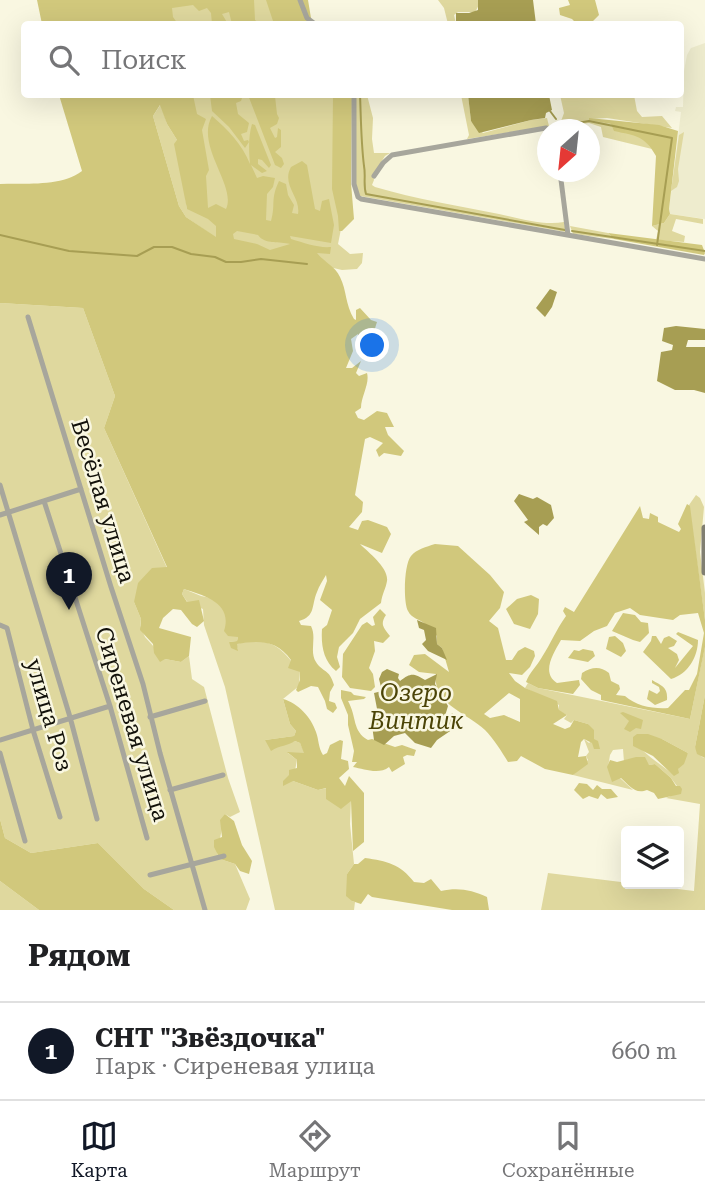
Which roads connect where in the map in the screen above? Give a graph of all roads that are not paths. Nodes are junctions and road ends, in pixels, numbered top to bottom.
1 (300, 0) edge
2 (311, 21) edge
3 (354, 98) edge
4 (537, 130) edge
5 (374, 176) dead end
6 (561, 182) edge
7 (568, 235) junction
8 (705, 259) edge
9 (28, 317) dead end
10 (0, 485) edge
11 (81, 489) junction
12 (44, 501) junction
13 (8, 512) junction
14 (0, 514) edge
15 (705, 528) edge
16 (705, 572) edge
17 (0, 625) edge
18 (205, 701) dead end
19 (110, 706) junction
20 (70, 717) junction
21 (150, 717) junction
22 (33, 730) junction
23 (0, 740) edge
24 (0, 753) edge
25 (223, 775) dead end
26 (170, 790) junction
27 (60, 817) dead end
28 (97, 819) dead end
29 (147, 838) dead end
30 (25, 841) dead end
31 (224, 856) dead end
32 (193, 865) junction
33 (150, 875) dead end
34 (205, 910) edge

1 - 2 street
3 - 7 street
4 - 5 street
6 - 7 street
7 - 8 street
9 - 11 street, Весёлая улица
10 - 13 street
11 - 12 street
11 - 21 street, Весёлая улица
12 - 13 street
12 - 19 street, Сиреневая улица
13 - 14 street
13 - 20 street
15 - 16 main road
17 - 22 street, улица Роз
18 - 21 street
19 - 20 street
19 - 29 street, Сиреневая улица
20 - 22 street
20 - 28 street
21 - 26 street, Весёлая улица
22 - 23 street
22 - 27 street, улица Роз
24 - 30 street
25 - 26 street
26 - 32 street, Весёлая улица
31 - 32 street
32 - 33 street
32 - 34 street, Весёлая улица

